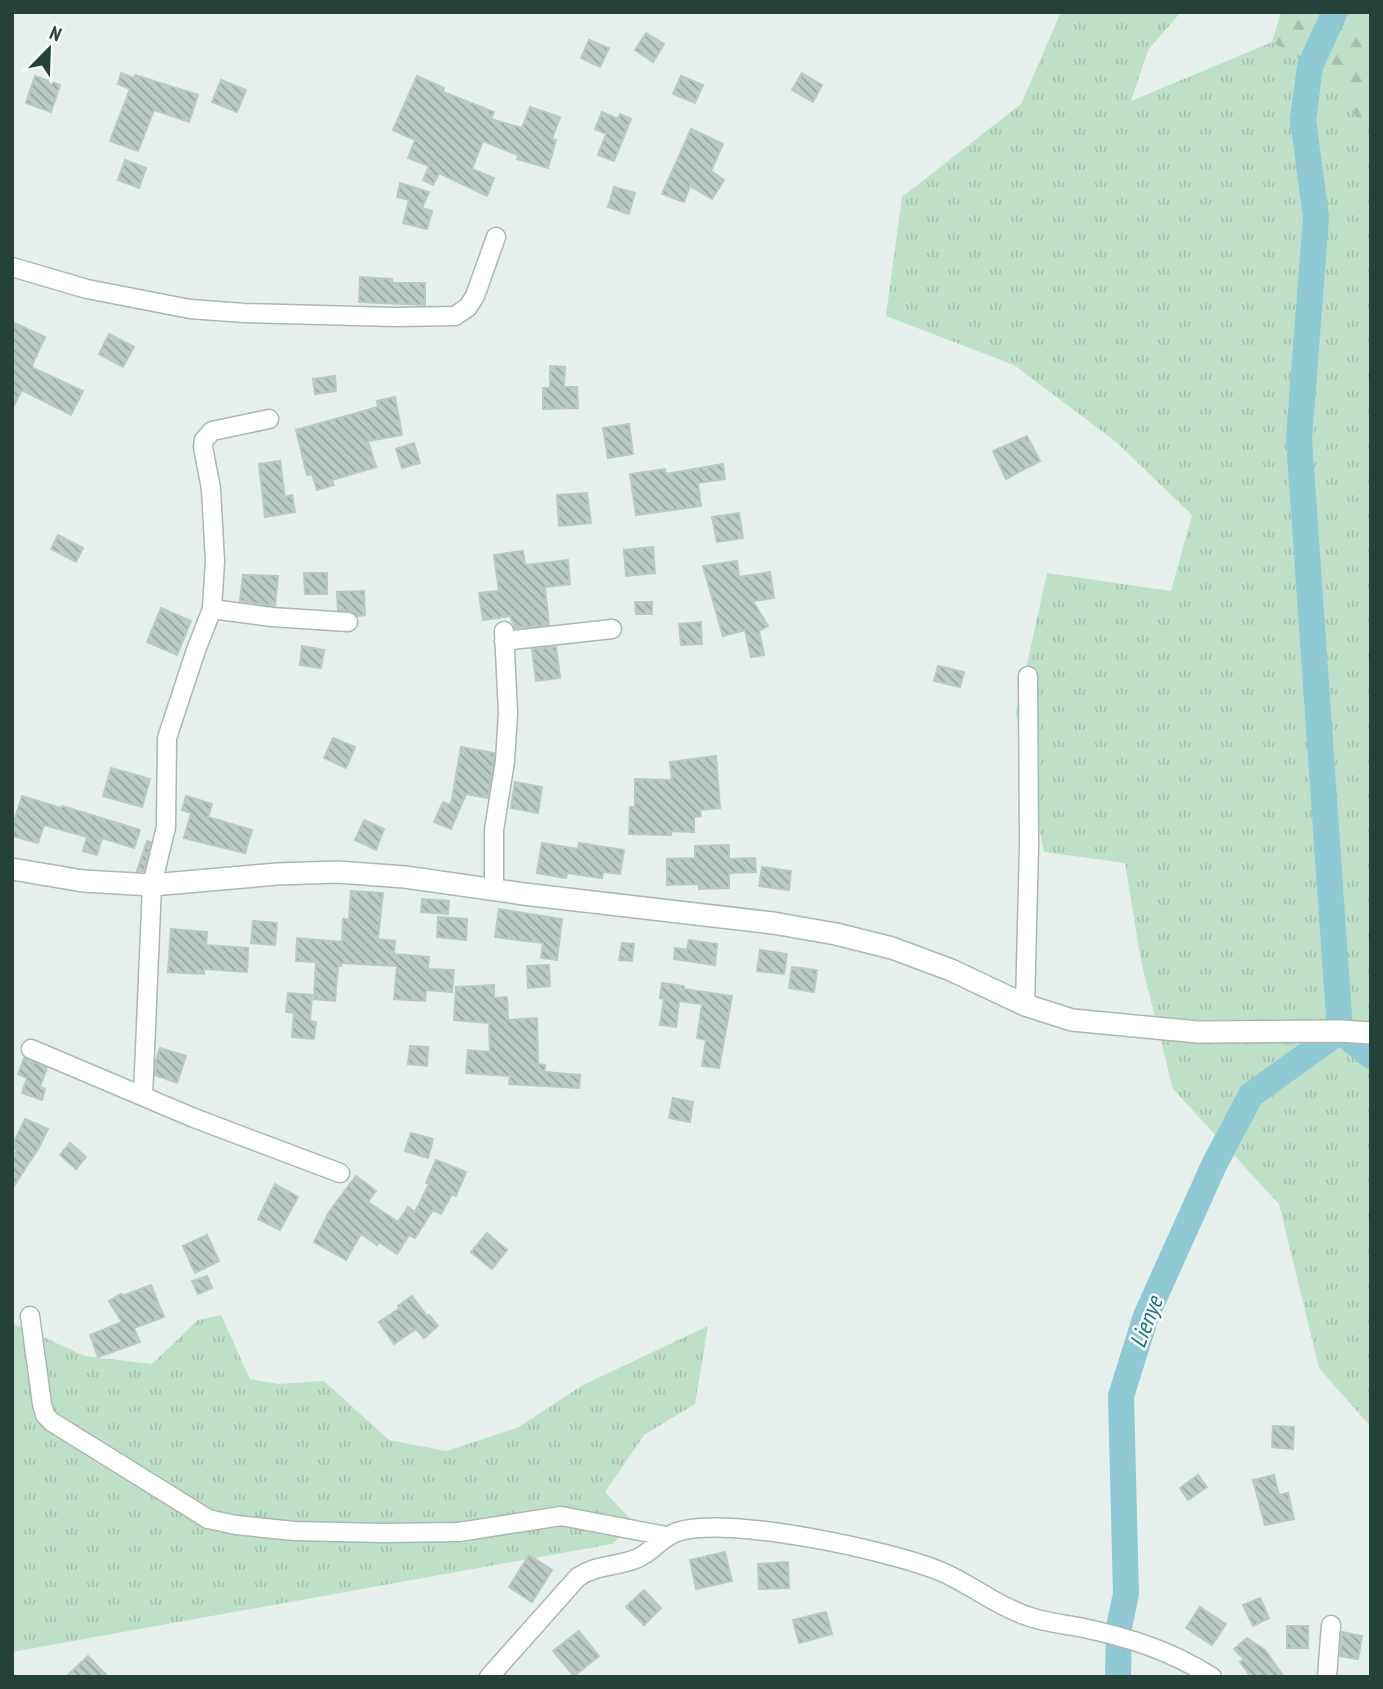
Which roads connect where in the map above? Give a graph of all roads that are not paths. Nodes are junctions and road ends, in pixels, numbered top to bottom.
1 (495, 237) dead end
2 (12, 267) edge
3 (269, 419) dead end
4 (212, 609) junction
5 (348, 622) dead end
6 (612, 629) dead end
7 (1028, 676) dead end
8 (12, 869) edge
9 (152, 885) junction
10 (494, 888) junction
11 (1025, 1005) junction
12 (1371, 1033) edge
13 (32, 1048) dead end
14 (143, 1096) junction
15 (340, 1173) dead end
16 (30, 1316) dead end
17 (666, 1536) junction
18 (1331, 1625) dead end
19 (489, 1677) edge
20 (1212, 1677) edge
21 (1327, 1677) edge

1 - 2 street
3 - 4 street
4 - 5 street
4 - 9 street
6 - 10 street
7 - 11 street
8 - 9 street
9 - 10 street
9 - 14 street
10 - 11 street
11 - 12 street
13 - 14 street
14 - 15 street
16 - 17 street
17 - 19 street
17 - 20 street
18 - 21 street

